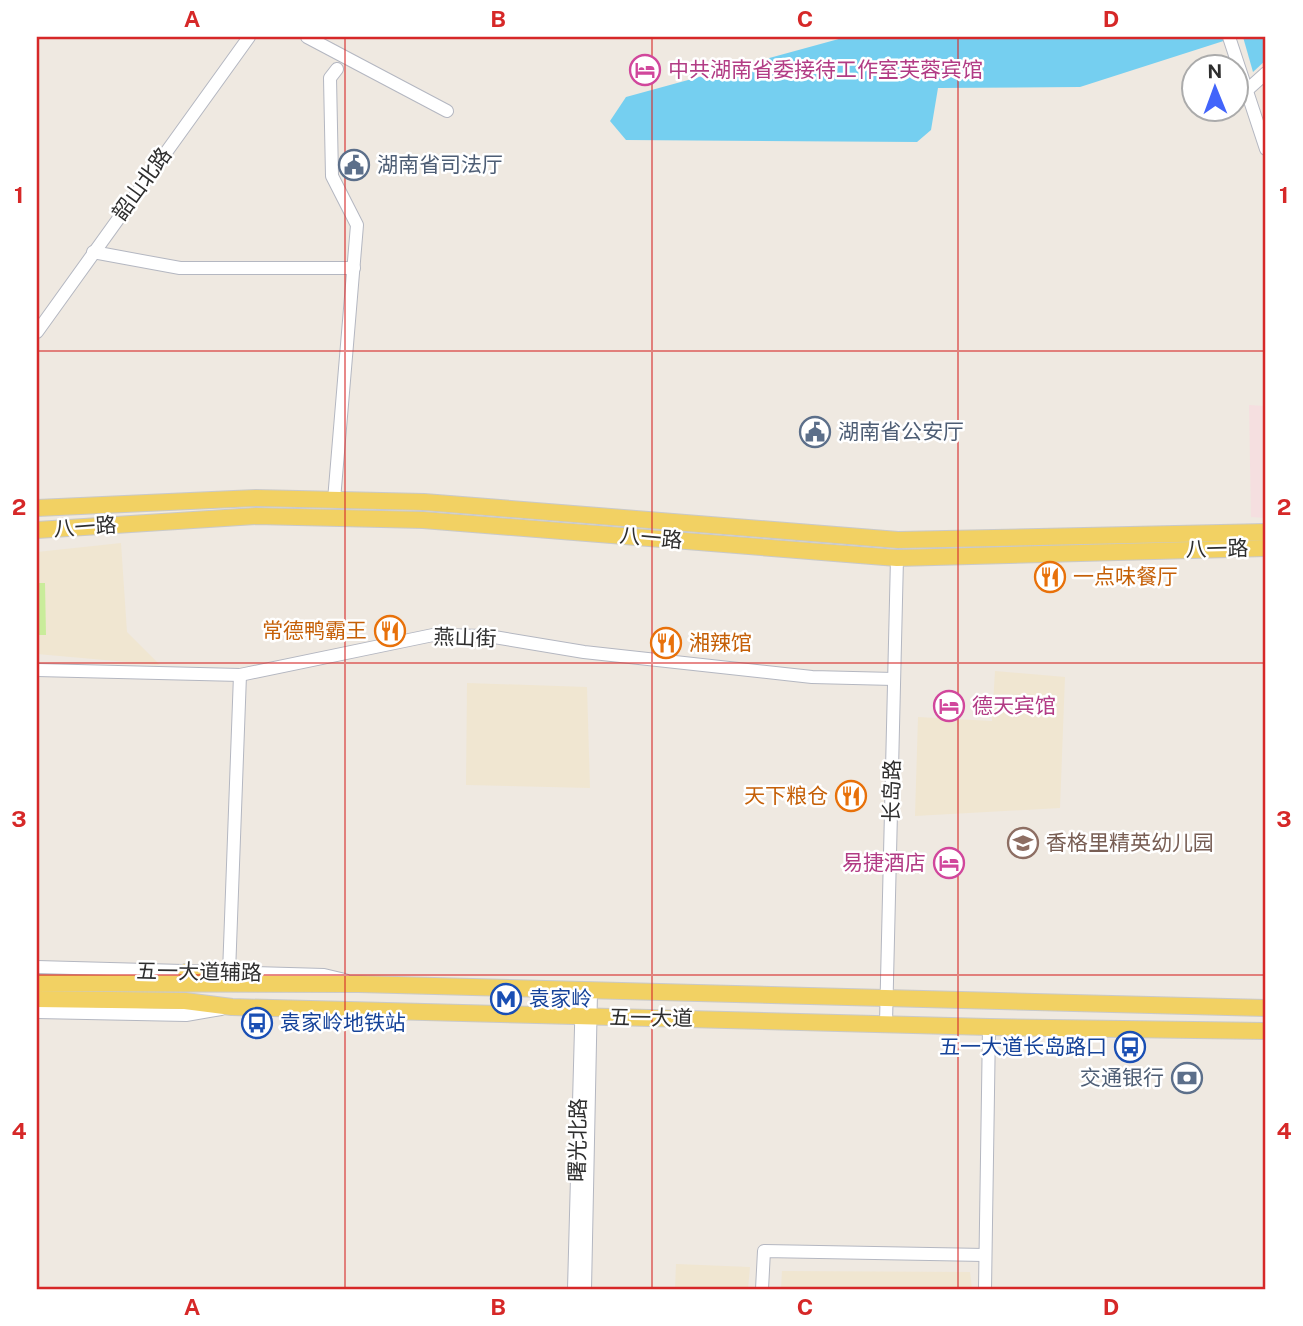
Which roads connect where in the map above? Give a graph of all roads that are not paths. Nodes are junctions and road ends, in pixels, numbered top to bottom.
1 (249, 37) edge
2 (307, 37) edge
3 (337, 69) dead end
4 (1266, 74) edge
5 (1250, 88) edge
6 (1250, 100) edge
7 (447, 111) dead end
8 (1266, 149) edge
9 (93, 252) junction
10 (354, 268) junction
11 (37, 332) edge
12 (334, 500) junction
13 (37, 509) edge
14 (37, 530) edge
15 (1266, 532) edge
16 (1266, 548) edge
17 (897, 558) junction
18 (37, 670) edge
19 (240, 675) junction
20 (894, 679) junction
21 (37, 967) edge
22 (230, 979) junction
23 (37, 983) edge
24 (185, 986) junction
25 (586, 991) junction
26 (37, 999) edge
27 (887, 1000) junction
28 (232, 1007) junction
29 (1266, 1008) edge
30 (37, 1012) edge
31 (586, 1016) junction
32 (886, 1023) junction
33 (989, 1027) junction
34 (1266, 1031) edge
35 (985, 1255) junction
36 (575, 1289) edge
37 (585, 1289) edge
38 (762, 1289) edge
39 (985, 1289) edge

1 - 9 street, 韶山北路
2 - 7 street
3 - 10 street
4 - 5 street
6 - 8 street
9 - 10 street
9 - 11 street, 韶山北路
10 - 12 street
12 - 13 main road, 八一路
12 - 15 main road, 八一路
14 - 17 main road, 八一路
16 - 17 main road, 八一路
17 - 20 street, 长岛路
18 - 19 street, 燕山街
19 - 20 street, 燕山街
19 - 22 street
20 - 27 street, 长岛路
21 - 24 street, 五一大道辅路
22 - 24 main road, 五一大道
22 - 25 main road, 五一大道
23 - 24 main road, 五一大道
24 - 26 main road, 五一大道
24 - 28 main road, 五一大道
25 - 27 main road, 五一大道
25 - 31 street, 曙光北路
27 - 29 main road, 五一大道
27 - 32 street, 长岛路
28 - 30 street, 五一大道辅路
28 - 31 main road, 五一大道
31 - 32 main road, 五一大道
31 - 36 street, 曙光北路
31 - 37 street, 曙光北路
32 - 33 main road, 五一大道
33 - 34 main road, 五一大道
33 - 35 street
35 - 38 street
35 - 39 street

